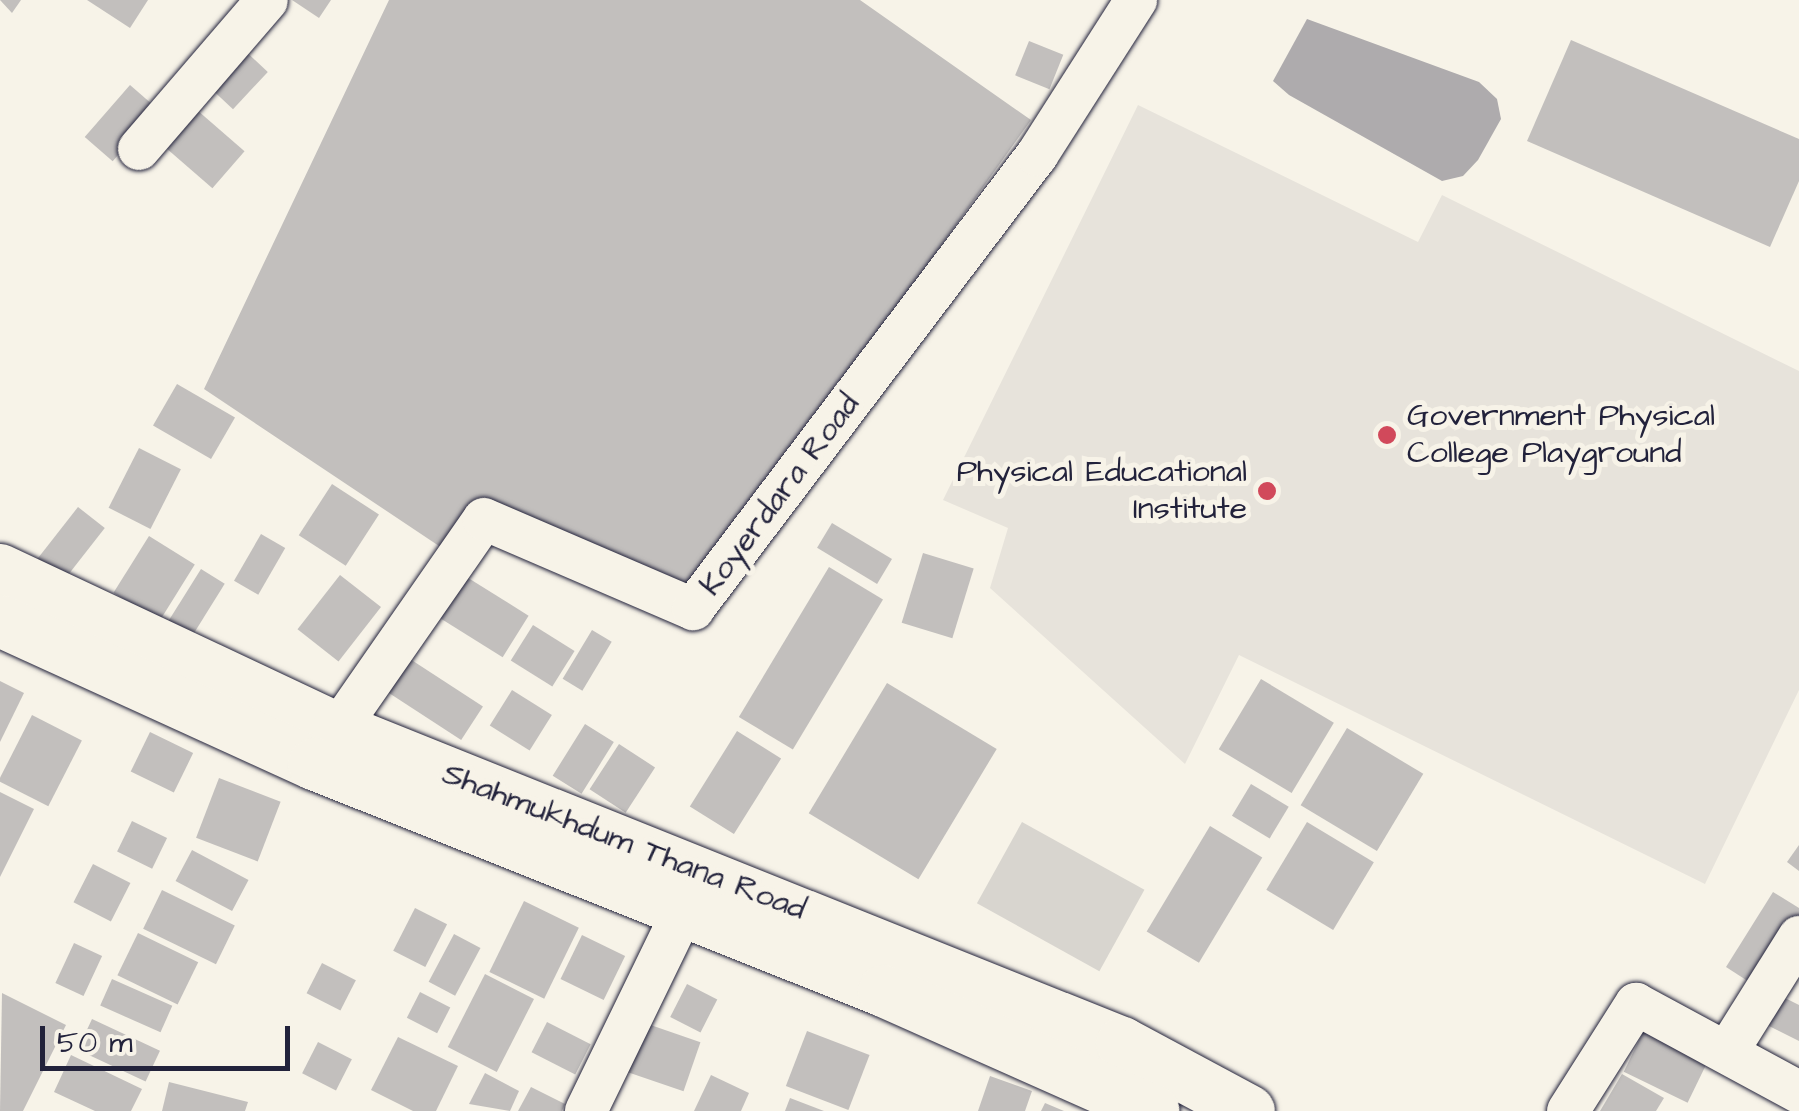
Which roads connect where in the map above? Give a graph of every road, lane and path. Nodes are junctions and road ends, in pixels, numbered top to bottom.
1 (267, 0) edge
2 (1136, 0) edge
3 (139, 149) dead end
4 (0, 570) edge
5 (0, 621) edge
6 (326, 746) junction
7 (691, 895) junction
8 (1799, 937) edge
9 (1727, 1052) junction
10 (1799, 1092) edge
11 (586, 1111) edge
12 (1154, 1111) edge
13 (1249, 1111) edge
14 (1568, 1111) edge

1 - 3 street
2 - 6 street, Koyerdara Road
4 - 6 main road, Shahmukhdum Thana Road
5 - 6 main road, Shahmukhdum Thana Road
6 - 7 main road, Shahmukhdum Thana Road
7 - 11 street
7 - 12 main road, Shahmukhdum Thana Road
7 - 13 main road, Shahmukhdum Thana Road
8 - 9 street
9 - 10 street
9 - 14 street

